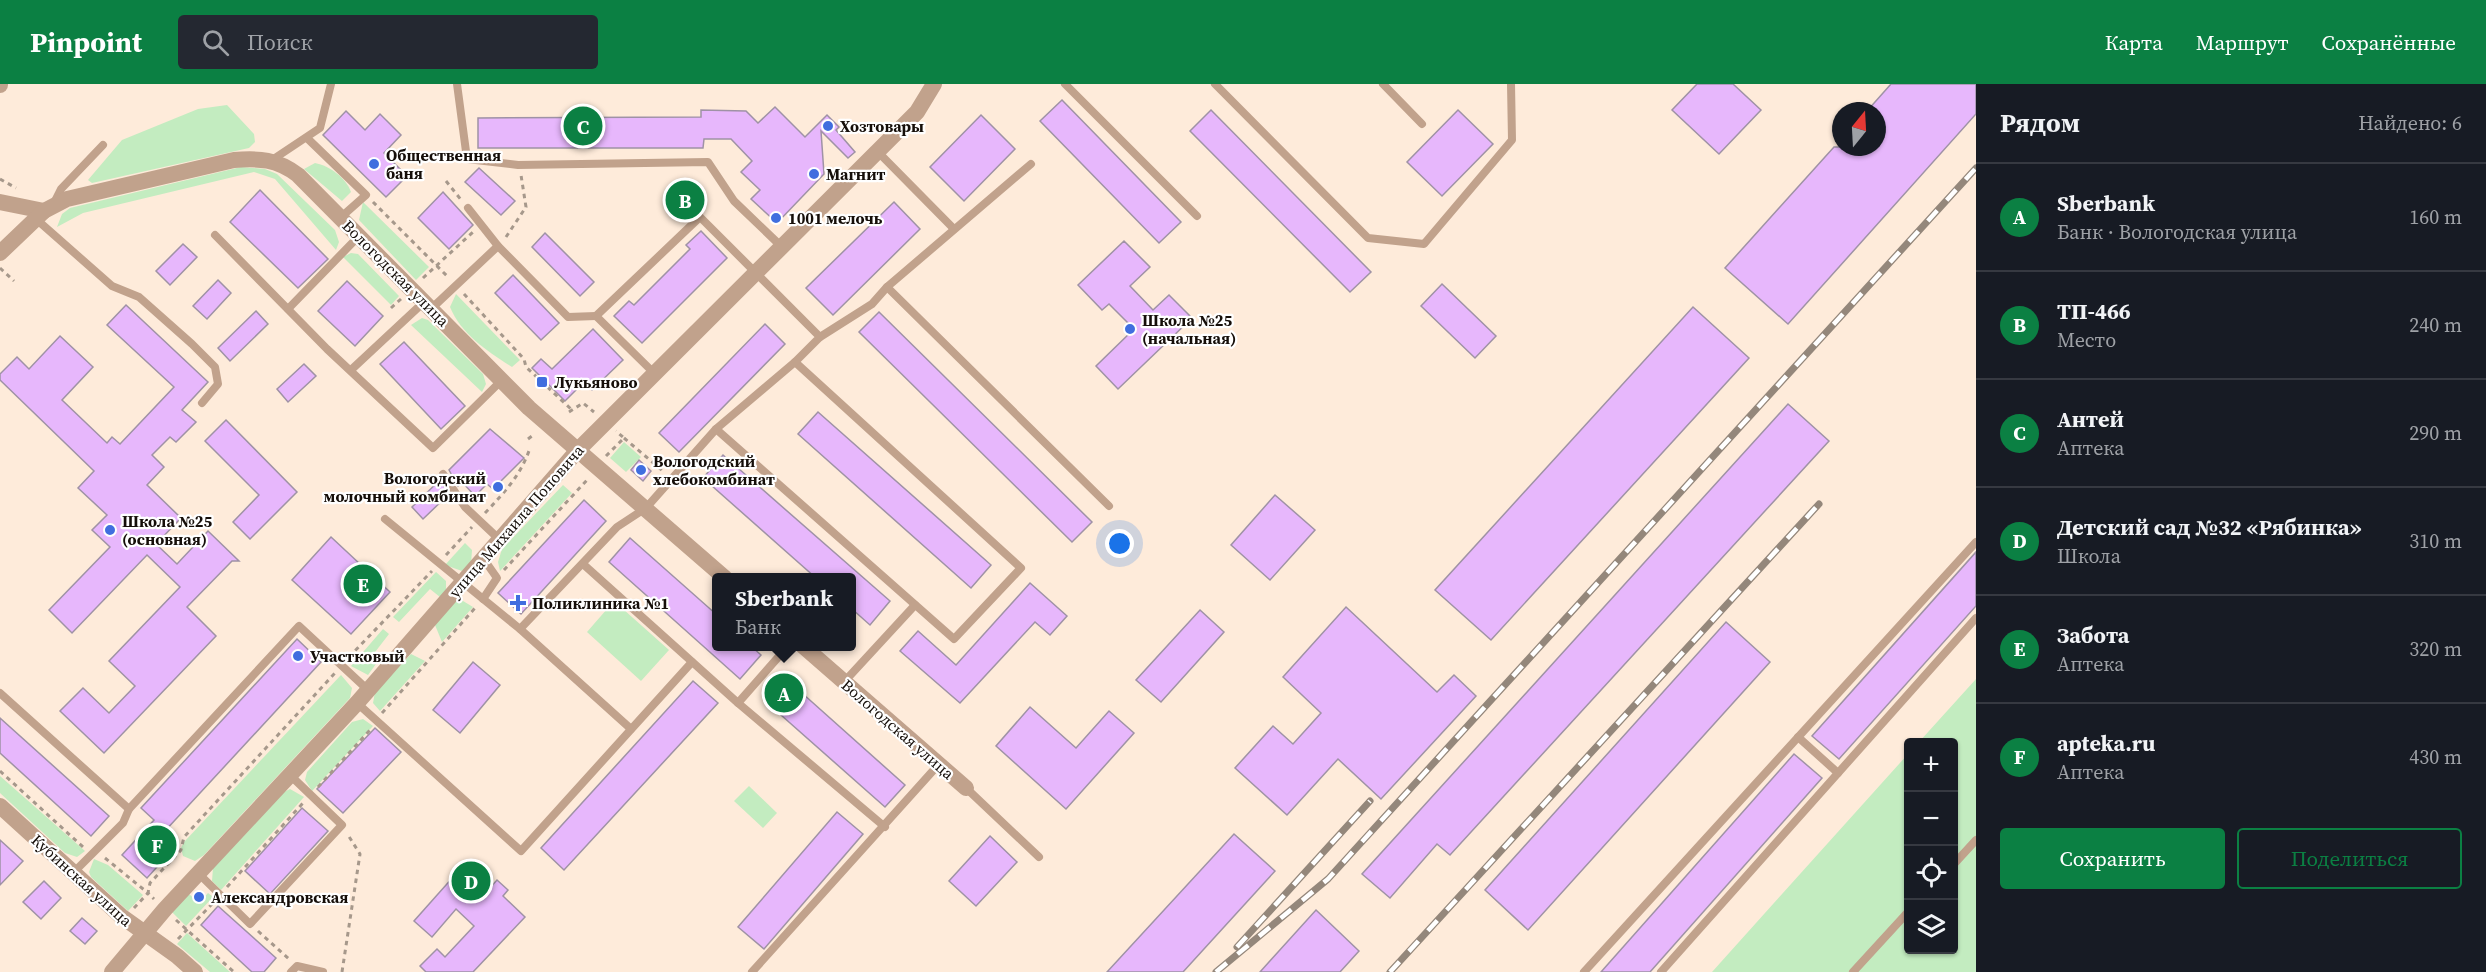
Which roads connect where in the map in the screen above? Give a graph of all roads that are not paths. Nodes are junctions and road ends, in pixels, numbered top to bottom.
1 (331, 84) edge
2 (457, 84) edge
3 (934, 84) edge
4 (1065, 84) edge
5 (1215, 84) edge
6 (1383, 84) edge
7 (1511, 84) edge
8 (1422, 124) dead end
9 (307, 138) junction
10 (103, 145) dead end
11 (878, 152) junction
12 (271, 160) junction
13 (1031, 164) dead end
14 (0, 202) edge
15 (468, 208) road end
16 (44, 211) junction
17 (1197, 216) dead end
18 (340, 218) junction
19 (954, 230) junction
20 (215, 235) dead end
21 (358, 237) junction
22 (498, 246) junction
23 (783, 248) junction
24 (0, 253) edge
25 (757, 274) junction
26 (887, 287) junction
27 (428, 305) junction
28 (288, 309) junction
29 (596, 316) junction
30 (820, 337) junction
31 (795, 362) junction
32 (351, 370) junction
33 (656, 374) junction
34 (501, 380) junction
35 (202, 403) dead end
36 (716, 429) junction
37 (578, 450) junction
38 (442, 474) dead end
39 (1108, 506) dead end
40 (646, 508) junction
41 (385, 519) dead end
42 (500, 540) junction
43 (1976, 542) edge
44 (483, 558) junction
45 (583, 564) junction
46 (719, 573) edge
47 (463, 582) junction
48 (483, 598) junction
49 (915, 605) junction
50 (1976, 618) edge
51 (520, 629) junction
52 (784, 651) edge
53 (809, 651) edge
54 (692, 662) junction
55 (844, 681) junction
56 (0, 693) edge
57 (362, 697) junction
58 (738, 704) junction
59 (632, 729) junction
60 (1798, 737) junction
61 (939, 764) junction
62 (1838, 773) junction
63 (291, 776) junction
64 (966, 788) joint
65 (0, 807) edge
66 (129, 809) junction
67 (885, 827) junction
68 (1976, 840) edge
69 (1040, 856) dead end
70 (1958, 859) edge
71 (73, 873) junction
72 (199, 874) junction
73 (1904, 916) edge
74 (145, 933) junction
75 (294, 969) edge
76 (112, 972) edge
77 (195, 972) edge
78 (323, 972) edge
79 (752, 972) edge
80 (1584, 972) edge
81 (1661, 972) edge
82 (1853, 972) edge

1 - 9 lane
2 - 23 lane
3 - 11 street, улица Михаила Поповича
4 - 17 lane
5 - 7 lane
6 - 8 lane
9 - 12 lane
9 - 18 lane
10 - 16 lane
11 - 19 lane
11 - 23 street, улица Михаила Поповича
12 - 16 street, Вологодская улица
12 - 18 street, Вологодская улица
13 - 19 lane
14 - 16 street, Вологодская улица
15 - 22 lane
16 - 24 street
16 - 35 lane
18 - 21 street, Вологодская улица
19 - 26 lane
20 - 28 lane
21 - 27 street, Вологодская улица
21 - 28 lane
22 - 27 lane
22 - 29 lane
23 - 25 street, улица Михаила Поповича
25 - 29 lane
25 - 30 lane
25 - 33 street, улица Михаила Поповича
26 - 30 lane
26 - 39 lane
27 - 32 lane
27 - 34 street, Вологодская улица
28 - 32 lane
29 - 33 lane
30 - 31 lane
31 - 36 lane
31 - 49 lane
32 - 34 lane
33 - 37 street, улица Михаила Поповича
34 - 37 street, Вологодская улица
36 - 40 lane
36 - 49 lane
37 - 40 street, Вологодская улица
37 - 42 street, улица Михаила Поповича
38 - 42 lane
40 - 45 lane
40 - 46 street, Вологодская улица
41 - 47 lane
42 - 44 street, улица Михаила Поповича
43 - 60 lane
44 - 47 street, улица Михаила Поповича
44 - 48 lane
45 - 51 lane
45 - 54 lane
47 - 48 lane
47 - 57 street, улица Михаила Поповича
48 - 51 lane
49 - 55 lane
50 - 62 lane
51 - 59 lane
52 - 58 lane
53 - 55 street, Вологодская улица
54 - 58 lane
54 - 59 lane
55 - 61 street, Вологодская улица
56 - 66 lane
57 - 59 lane
57 - 63 street, улица Михаила Поповича
57 - 66 lane
58 - 67 lane
60 - 62 lane
60 - 80 lane
61 - 64 street, Вологодская улица
61 - 67 lane
62 - 81 lane
63 - 72 street, улица Михаила Поповича
63 - 72 lane
64 - 69 lane
65 - 71 street, Кубинская улица
66 - 71 lane
67 - 79 lane
68 - 70 lane
71 - 74 street, Кубинская улица
72 - 74 street, улица Михаила Поповича
73 - 82 lane
74 - 76 street, улица Михаила Поповича
74 - 77 street, Кубинская улица
75 - 78 lane

